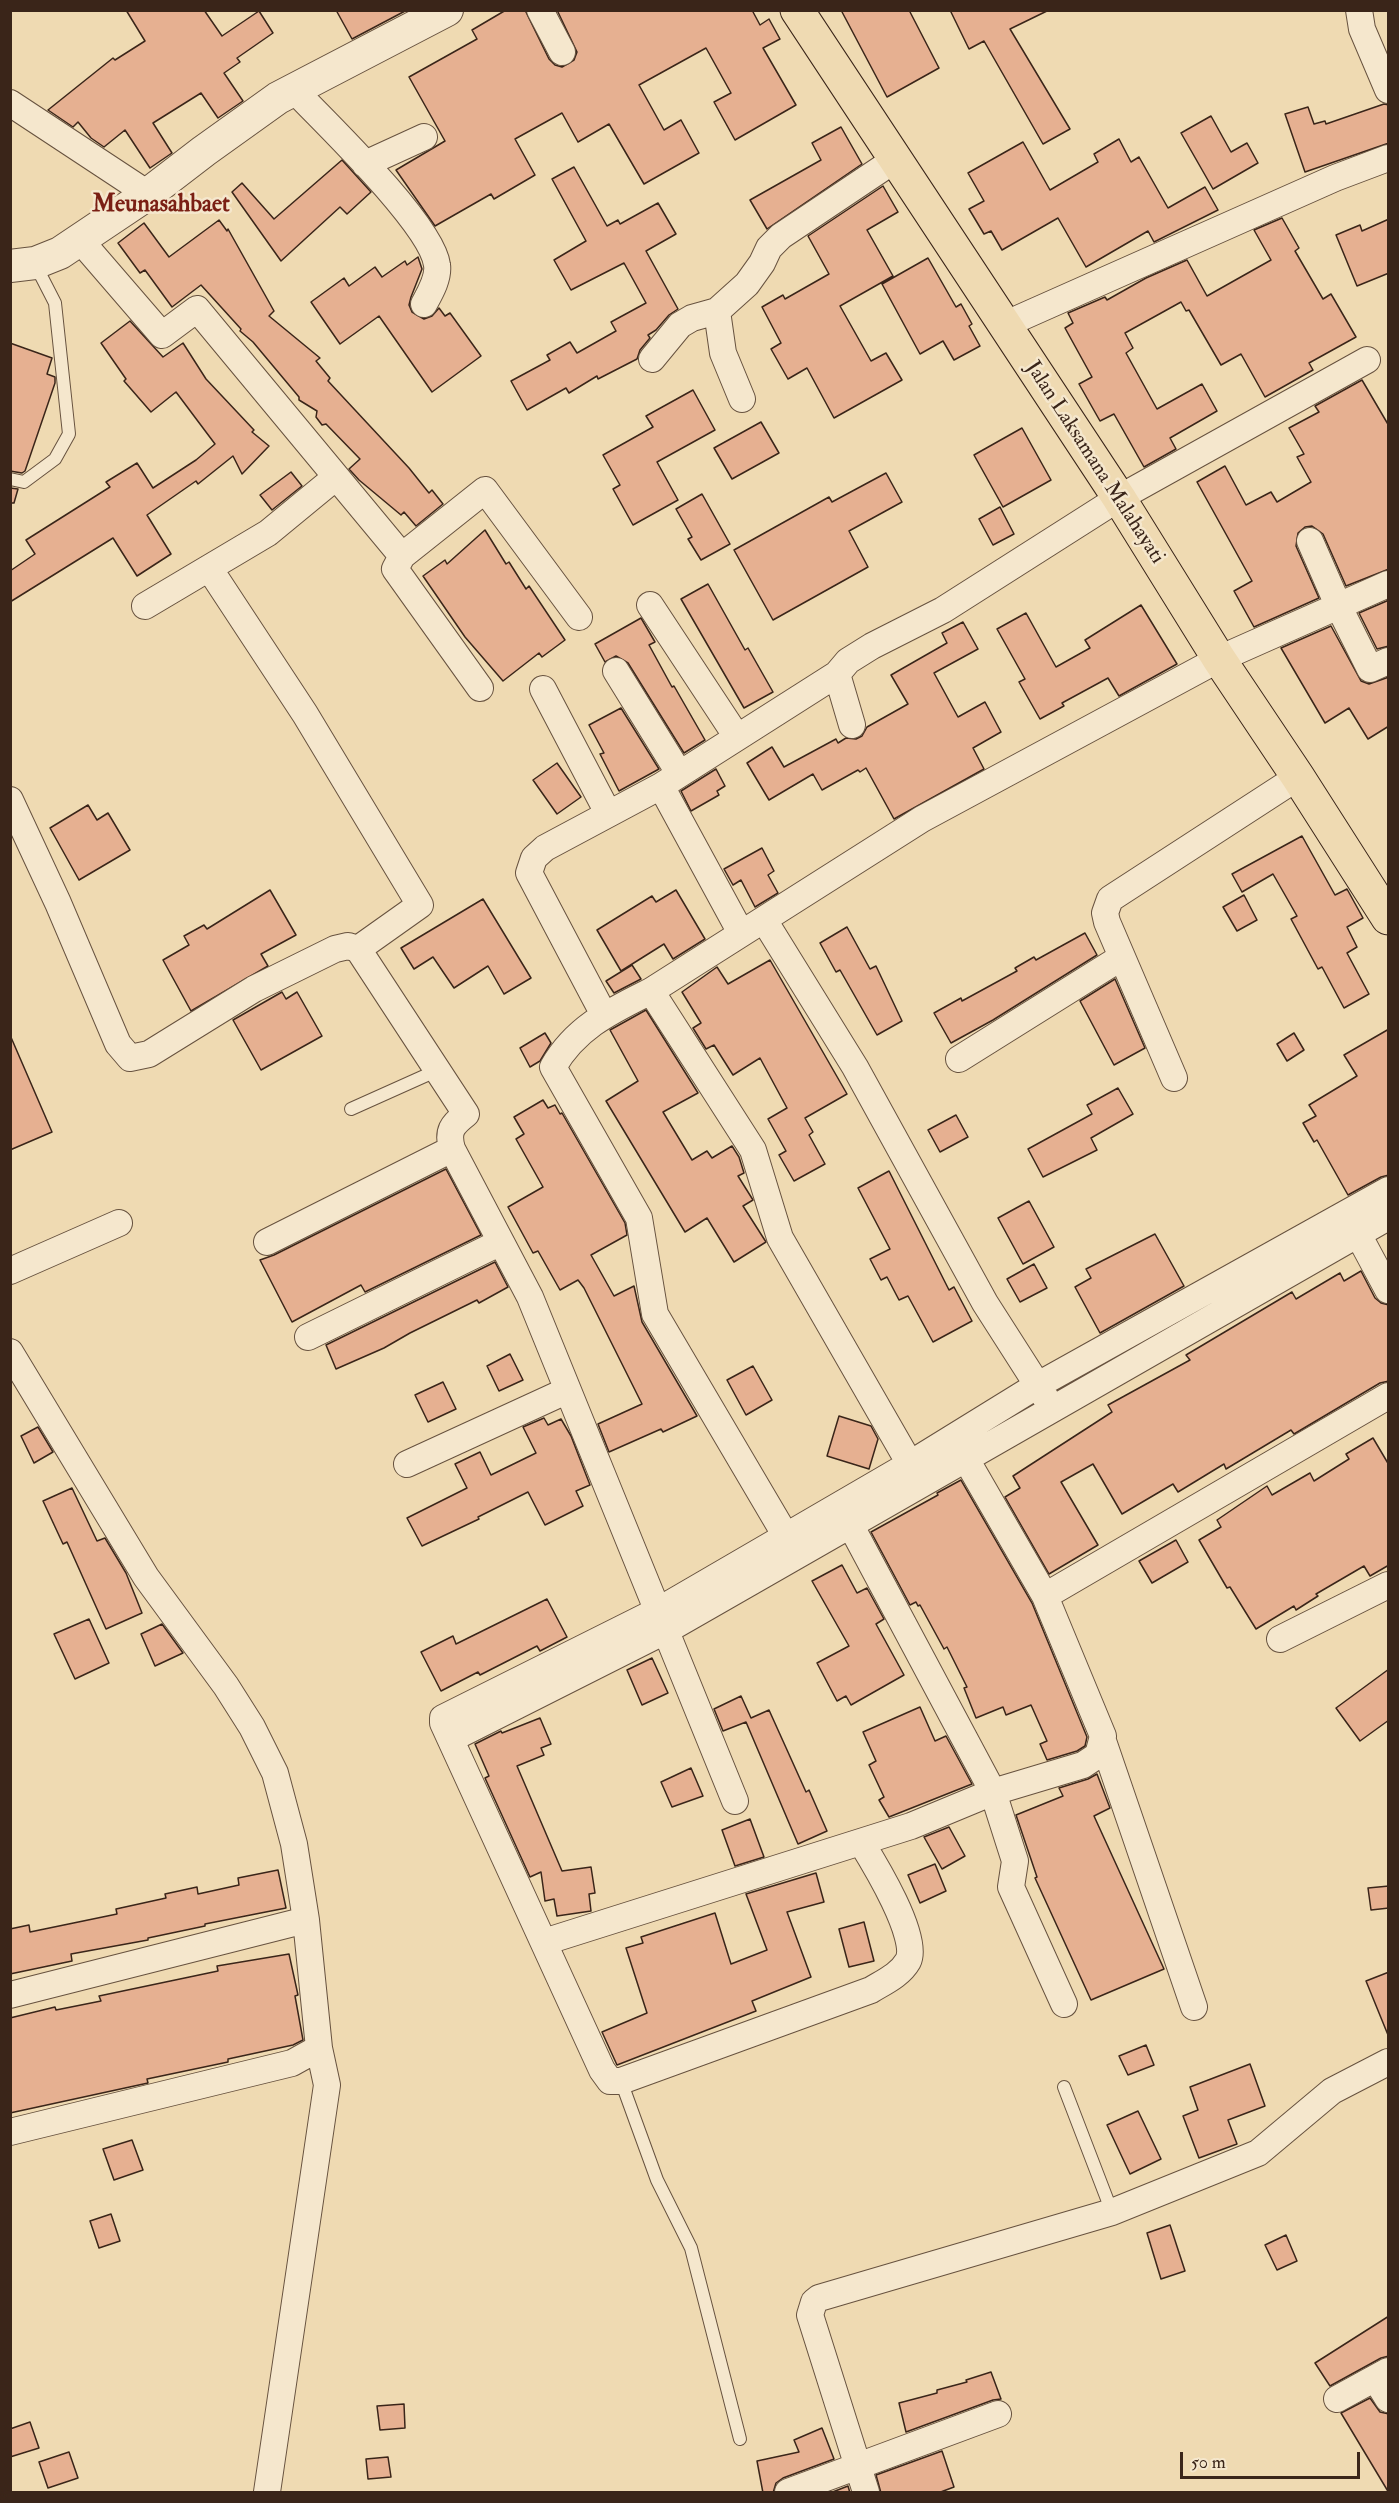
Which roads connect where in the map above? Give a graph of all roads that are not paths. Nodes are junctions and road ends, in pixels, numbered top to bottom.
1 (447, 10) edge
2 (540, 10) edge
3 (797, 10) edge
4 (1359, 10) edge
5 (562, 52) dead end
6 (1388, 86) edge
7 (294, 90) junction
8 (10, 103) edge
9 (424, 137) dead end
10 (1389, 158) edge
11 (896, 159) junction
12 (365, 164) junction
13 (148, 194) junction
14 (80, 240) junction
15 (23, 264) edge
16 (424, 304) dead end
17 (717, 311) junction
18 (1004, 325) junction
19 (652, 359) dead end
20 (1367, 360) dead end
21 (742, 399) dead end
22 (336, 477) junction
23 (10, 479) edge
24 (1119, 498) junction
25 (1310, 541) dead end
26 (402, 556) junction
27 (209, 568) junction
28 (1389, 584) edge
29 (650, 605) dead end
30 (1338, 605) junction
31 (145, 606) dead end
32 (579, 617) dead end
33 (1219, 659) junction
34 (1389, 661) edge
35 (616, 671) dead end
36 (837, 674) junction
37 (480, 688) dead end
38 (543, 689) dead end
39 (852, 725) dead end
40 (737, 737) junction
41 (1298, 777) junction
42 (670, 779) junction
43 (10, 800) edge
44 (608, 813) junction
45 (1380, 885) edge
46 (1389, 918) edge
47 (764, 920) junction
48 (741, 933) junction
49 (358, 949) junction
50 (1122, 957) junction
51 (651, 991) junction
52 (604, 1015) junction
53 (959, 1059) dead end
54 (438, 1070) junction
55 (1174, 1078) dead end
56 (351, 1109) dead end
57 (452, 1149) junction
58 (1389, 1190) edge
59 (1389, 1217) edge
60 (119, 1223) dead end
61 (1352, 1224) junction
62 (267, 1242) dead end
63 (501, 1242) junction
64 (10, 1271) edge
65 (1389, 1290) edge
66 (308, 1337) dead end
67 (10, 1352) edge
68 (1038, 1386) junction
69 (566, 1391) junction
70 (1389, 1396) edge
71 (1051, 1408) junction
72 (966, 1460) junction
73 (407, 1464) dead end
74 (916, 1474) junction
75 (845, 1515) junction
76 (792, 1546) junction
77 (1389, 1584) edge
78 (1045, 1596) junction
79 (663, 1620) junction
80 (1280, 1638) dead end
81 (1103, 1742) junction
82 (993, 1792) junction
83 (735, 1801) dead end
84 (861, 1842) junction
85 (306, 1920) junction
86 (544, 1942) junction
87 (10, 1995) edge
88 (1064, 2004) dead end
89 (1194, 2007) dead end
90 (320, 2048) junction
91 (1389, 2061) edge
92 (621, 2080) junction
93 (1064, 2087) dead end
94 (10, 2132) edge
95 (1112, 2212) junction
96 (1384, 2383) edge
97 (1337, 2399) dead end
98 (998, 2414) dead end
99 (740, 2439) dead end
100 (858, 2466) junction
101 (267, 2493) edge
102 (788, 2493) edge
103 (866, 2493) edge

1 - 7 street
2 - 5 street
3 - 11 highway, Jalan Laksamana Malahayati
4 - 6 street
7 - 12 street
7 - 13 street
8 - 13 street
9 - 12 street
10 - 18 street
11 - 17 street
11 - 18 highway, Jalan Laksamana Malahayati
12 - 16 street
13 - 14 street
14 - 15 street
14 - 22 street
15 - 23 lane
17 - 19 street
17 - 21 street
18 - 24 highway, Jalan Laksamana Malahayati
20 - 24 street
22 - 26 street
22 - 27 street
24 - 33 highway, Jalan Laksamana Malahayati
24 - 36 street
25 - 30 street
26 - 32 street
26 - 37 street
27 - 31 street
27 - 49 street
28 - 30 street
29 - 40 street
30 - 33 street
30 - 34 street
33 - 41 highway, Jalan Laksamana Malahayati
33 - 47 street
35 - 42 street
36 - 39 street
36 - 40 street
38 - 44 street
40 - 42 street
41 - 45 highway, Jalan Laksamana Malahayati
41 - 50 street
42 - 44 street
42 - 48 street
43 - 49 street
44 - 52 street
45 - 46 highway, Jalan Laksamana Malahayati
47 - 48 street
47 - 68 street
48 - 51 street
49 - 54 street
50 - 53 street
50 - 55 street
51 - 52 street
51 - 74 street
52 - 76 street
54 - 56 lane
54 - 57 street
57 - 62 street
57 - 63 street
58 - 61 street
59 - 61 street
60 - 64 street
61 - 65 street
61 - 68 street
61 - 71 street
63 - 66 street
63 - 69 street
67 - 85 street
68 - 71 street
68 - 74 street
69 - 73 street
69 - 79 street
70 - 78 street
71 - 72 street
72 - 74 street
72 - 78 street
74 - 75 street
75 - 76 street
75 - 82 street
76 - 79 street
77 - 80 street
78 - 81 street
79 - 83 street
79 - 86 street
81 - 82 street
81 - 89 street
82 - 84 street
82 - 88 street
84 - 86 street
84 - 92 street
85 - 87 street
85 - 90 street
86 - 92 street
90 - 94 street
90 - 101 street
91 - 95 street
92 - 99 lane
93 - 95 lane
95 - 100 street
96 - 97 street
98 - 100 street
100 - 102 street
100 - 103 street

